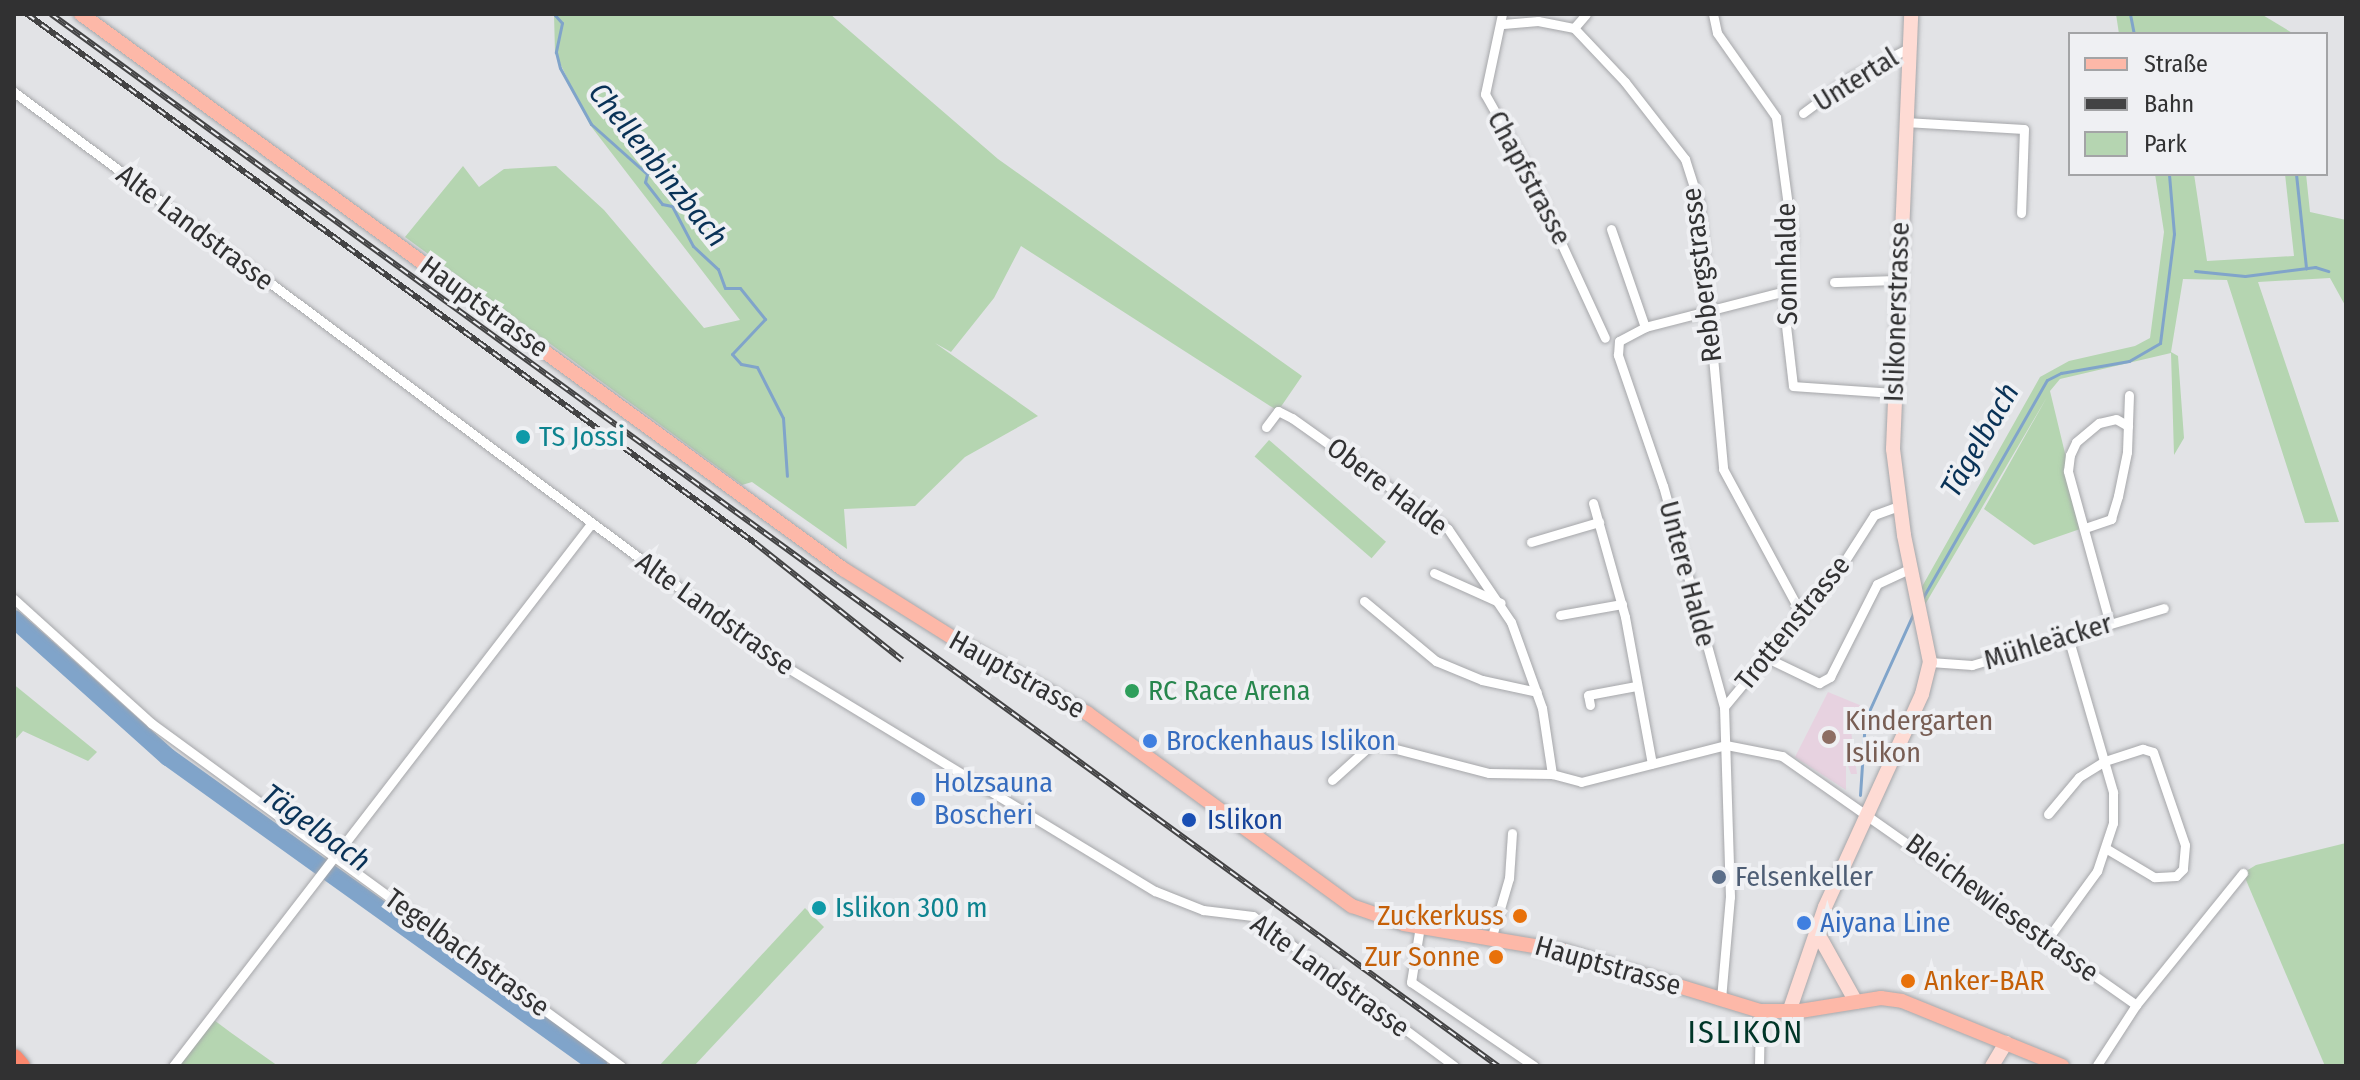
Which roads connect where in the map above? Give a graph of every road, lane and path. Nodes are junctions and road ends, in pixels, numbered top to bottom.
1 (81, 14) edge
2 (1586, 14) edge
3 (1713, 14) edge
4 (1911, 14) edge
5 (1503, 19) edge
6 (1574, 28) junction
7 (1909, 48) junction
8 (14, 92) edge
9 (1803, 113) dead end
10 (1905, 122) junction
11 (2021, 213) dead end
12 (1611, 229) dead end
13 (1898, 280) junction
14 (1834, 282) dead end
15 (1785, 291) junction
16 (1707, 313) junction
17 (1645, 327) junction
18 (1605, 338) dead end
19 (1893, 393) junction
20 (2129, 395) dead end
21 (2128, 426) junction
22 (1266, 427) dead end
23 (1593, 503) dead end
24 (1899, 506) junction
25 (1599, 522) junction
26 (591, 524) junction
27 (2085, 528) junction
28 (1531, 542) dead end
29 (1912, 568) junction
30 (1434, 573) dead end
31 (14, 599) edge
32 (1364, 601) dead end
33 (1501, 603) junction
34 (1622, 604) junction
35 (2164, 608) dead end
36 (1560, 615) dead end
37 (1802, 615) junction
38 (2110, 624) junction
39 (2068, 637) junction
40 (1767, 658) junction
41 (1930, 662) junction
42 (1636, 686) junction
43 (1537, 692) junction
44 (1590, 705) dead end
45 (1724, 707) junction
46 (1726, 745) junction
47 (2105, 761) junction
48 (1652, 764) junction
49 (1552, 774) junction
50 (1332, 780) dead end
51 (1866, 812) junction
52 (2048, 814) dead end
53 (1512, 833) dead end
54 (2107, 849) junction
55 (330, 859) junction
56 (2243, 873) dead end
57 (1420, 926) junction
58 (1817, 932) junction
59 (1492, 936) junction
60 (2046, 941) junction
61 (1721, 999) junction
62 (1856, 1002) junction
63 (2136, 1005) junction
64 (1760, 1011) junction
65 (1789, 1012) junction
66 (2006, 1043) junction
67 (14, 1058) edge
68 (1763, 1064) edge
69 (21, 1066) edge
70 (173, 1066) edge
71 (621, 1066) edge
72 (1454, 1066) edge
73 (1534, 1066) edge
74 (1992, 1066) edge
75 (2062, 1066) edge
76 (2097, 1066) edge

1 - 57 main road, Hauptstrasse
2 - 6 street
3 - 15 street, Sonnhalde
4 - 7 street, Islikonerstrasse
5 - 6 street
5 - 18 street, Chapfstrasse
6 - 16 street, Rebbergstrasse
7 - 9 street, Untertal
7 - 10 street, Islikonerstrasse
8 - 26 street, Alte Landstrasse
10 - 11 street
10 - 13 street, Islikonerstrasse
12 - 17 street
13 - 14 street
13 - 19 street, Islikonerstrasse
15 - 16 street
15 - 19 street, Sonnhalde
16 - 17 street
16 - 37 street, Rebbergstrasse
17 - 45 street, Untere Halde
19 - 24 street, Islikonerstrasse
20 - 21 street
21 - 27 street
21 - 27 street
22 - 33 street, Obere Halde
23 - 25 street
24 - 29 street, Islikonerstrasse
24 - 37 street, Trottenstrasse
25 - 28 street
25 - 34 street
26 - 55 street
26 - 72 street, Alte Landstrasse
27 - 38 street
29 - 40 street
29 - 41 street, Islikonerstrasse
30 - 33 street
31 - 55 street, Tegelbachstrasse
32 - 43 street
33 - 43 street, Obere Halde
34 - 36 street
34 - 42 street
35 - 38 street, Mühleäcker
37 - 40 street, Trottenstrasse
38 - 39 street, Mühleäcker
39 - 41 street, Mühleäcker
39 - 47 street
40 - 45 street, Trottenstrasse
41 - 51 street
42 - 44 street
42 - 48 street
43 - 49 street, Obere Halde
45 - 46 street, Trottenstrasse
46 - 48 street
46 - 51 street, Bleichewiesestrasse
46 - 61 street, Trottenstrasse
47 - 52 street
47 - 54 street
47 - 54 street
48 - 49 street
49 - 50 street
51 - 58 street
51 - 60 street, Bleichewiesestrasse
53 - 59 street
54 - 60 street
55 - 70 street
55 - 71 street, Tegelbachstrasse
56 - 63 street
57 - 59 main road, Hauptstrasse
57 - 73 street
58 - 62 street
58 - 65 street
59 - 61 main road, Hauptstrasse
60 - 63 street, Bleichewiesestrasse
61 - 64 main road, Hauptstrasse
62 - 65 main road, Hauptstrasse
62 - 66 main road, Hauptstrasse
63 - 76 street
64 - 65 main road, Hauptstrasse
64 - 68 street
66 - 74 street
66 - 75 main road, Hauptstrasse
67 - 69 highway

